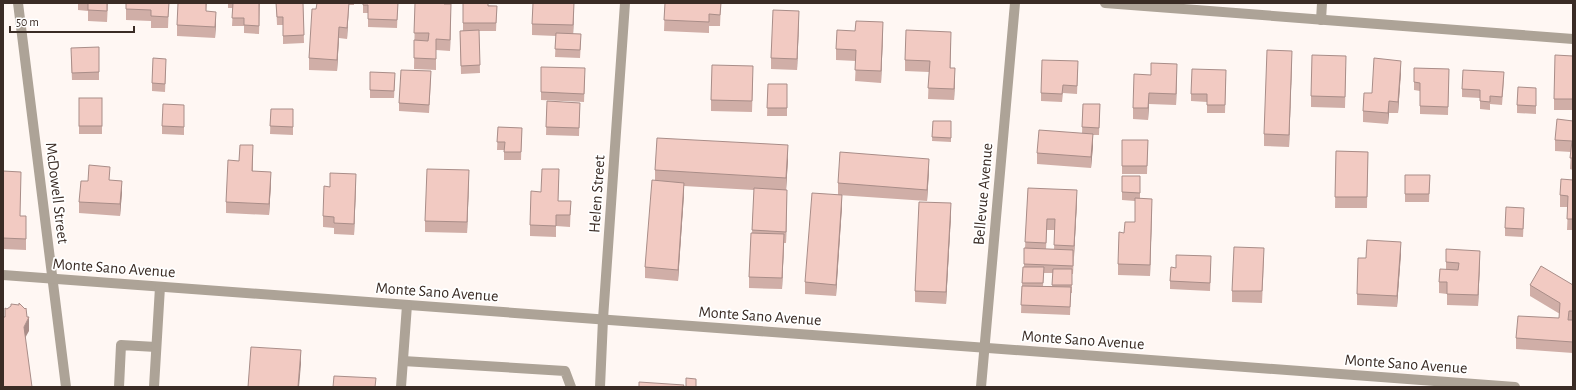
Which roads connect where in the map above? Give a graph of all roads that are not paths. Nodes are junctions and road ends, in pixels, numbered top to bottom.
1 (18, 3) edge
2 (625, 3) edge
3 (1015, 3) edge
4 (1104, 3) edge
5 (1322, 3) edge
6 (1321, 20) junction
7 (1573, 39) edge
8 (3, 275) edge
9 (53, 279) junction
10 (160, 287) junction
11 (407, 305) junction
12 (603, 319) junction
13 (156, 347) junction
14 (985, 348) junction
15 (403, 361) junction
16 (66, 387) edge
17 (119, 387) edge
18 (154, 387) edge
19 (401, 387) edge
20 (571, 387) edge
21 (600, 387) edge
22 (981, 387) edge
23 (1515, 387) edge

1 - 9 street, McDowell Street
2 - 12 street, Helen Street
3 - 14 street, Bellevue Avenue
4 - 6 street
5 - 6 street
6 - 7 street
8 - 9 street, Monte Sano Avenue
9 - 10 street, Monte Sano Avenue
9 - 16 street, McDowell Street
10 - 11 street, Monte Sano Avenue
10 - 13 street
11 - 12 street, Monte Sano Avenue
11 - 15 street
12 - 14 street, Monte Sano Avenue
12 - 21 street, Helen Street
13 - 17 street
13 - 18 street
14 - 22 street, Bellevue Avenue
14 - 23 street, Monte Sano Avenue
15 - 19 street
15 - 20 street

